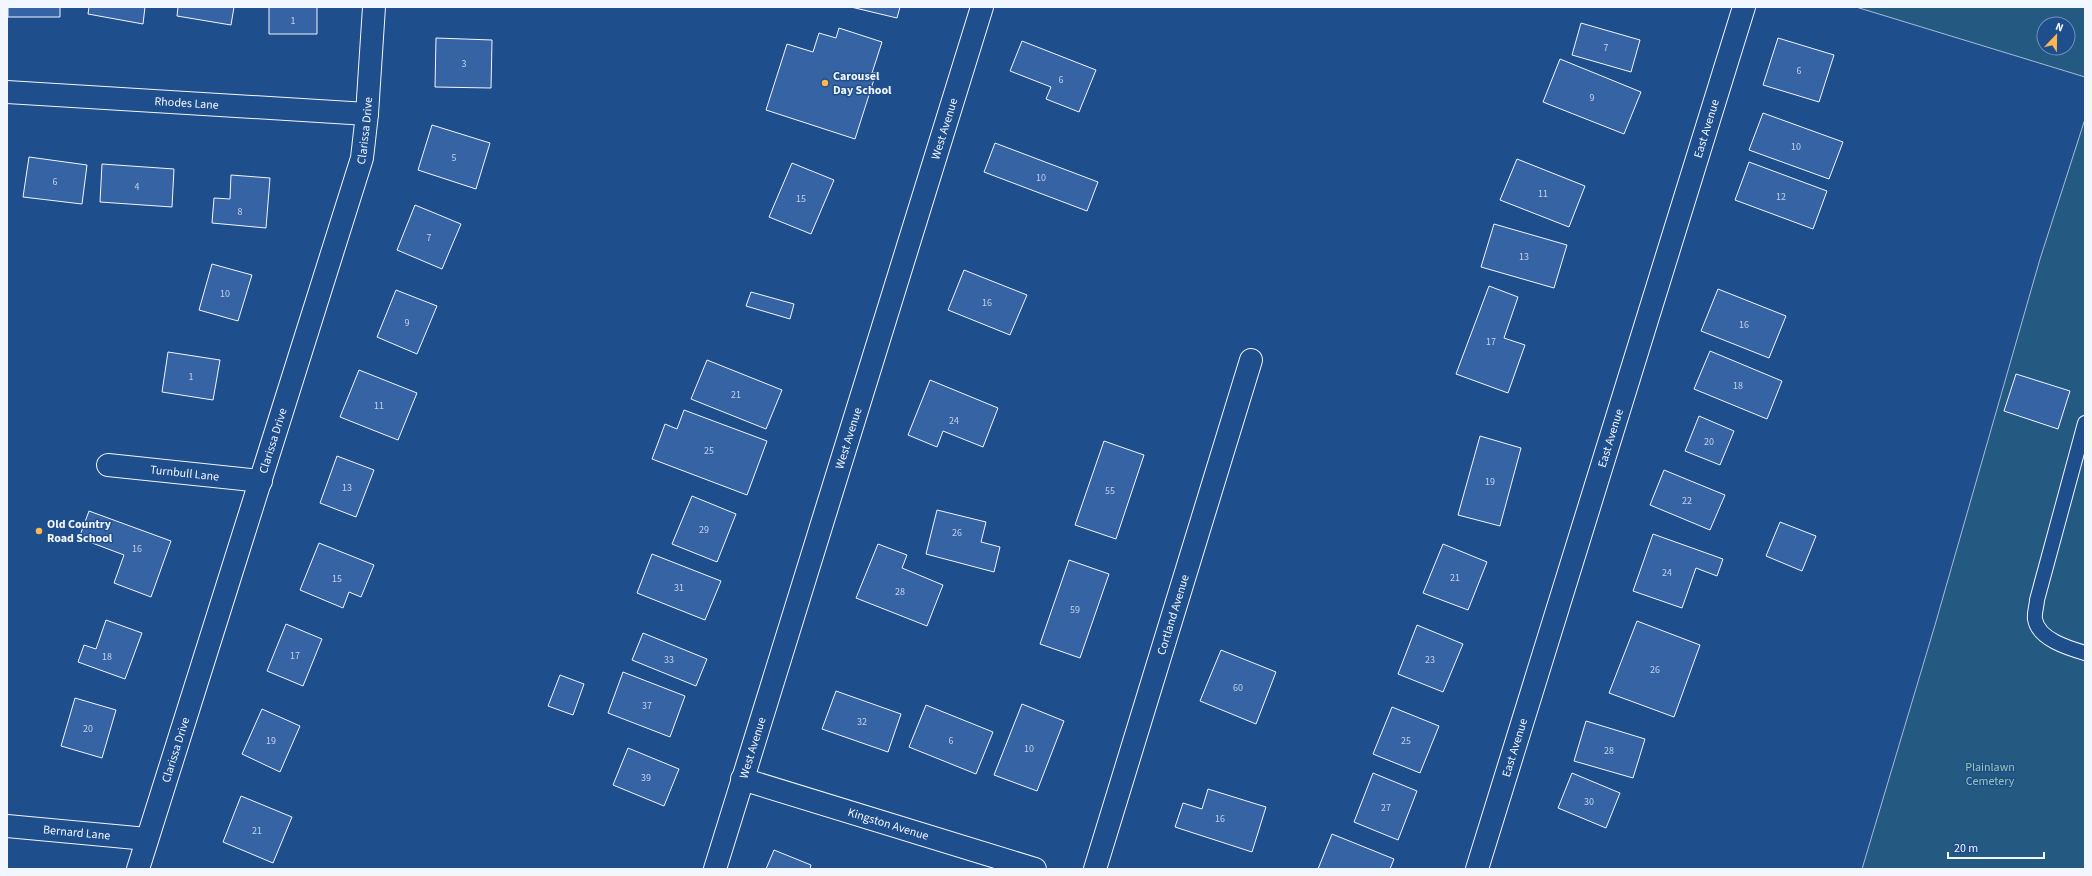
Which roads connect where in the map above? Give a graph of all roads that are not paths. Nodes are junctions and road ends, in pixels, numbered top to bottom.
1 (374, 7) edge
2 (982, 7) edge
3 (1744, 7) edge
4 (7, 92) edge
5 (367, 114) junction
6 (1251, 360) dead end
7 (2085, 423) edge
8 (108, 465) dead end
9 (261, 481) junction
10 (2085, 653) edge
11 (742, 778) junction
12 (7, 826) edge
13 (147, 839) junction
14 (138, 869) edge
15 (715, 869) edge
16 (1035, 869) edge
17 (1095, 869) edge
18 (1476, 869) edge

1 - 5 street, Clarissa Drive
2 - 11 street, West Avenue
3 - 18 street, East Avenue
4 - 5 street, Rhodes Lane
5 - 9 street, Clarissa Drive
6 - 17 street, Cortland Avenue
7 - 10 lane
8 - 9 street, Turnbull Lane
9 - 13 street, Clarissa Drive
11 - 15 street, West Avenue
11 - 16 street, Kingston Avenue
12 - 13 street, Bernard Lane
13 - 14 street, Clarissa Drive

